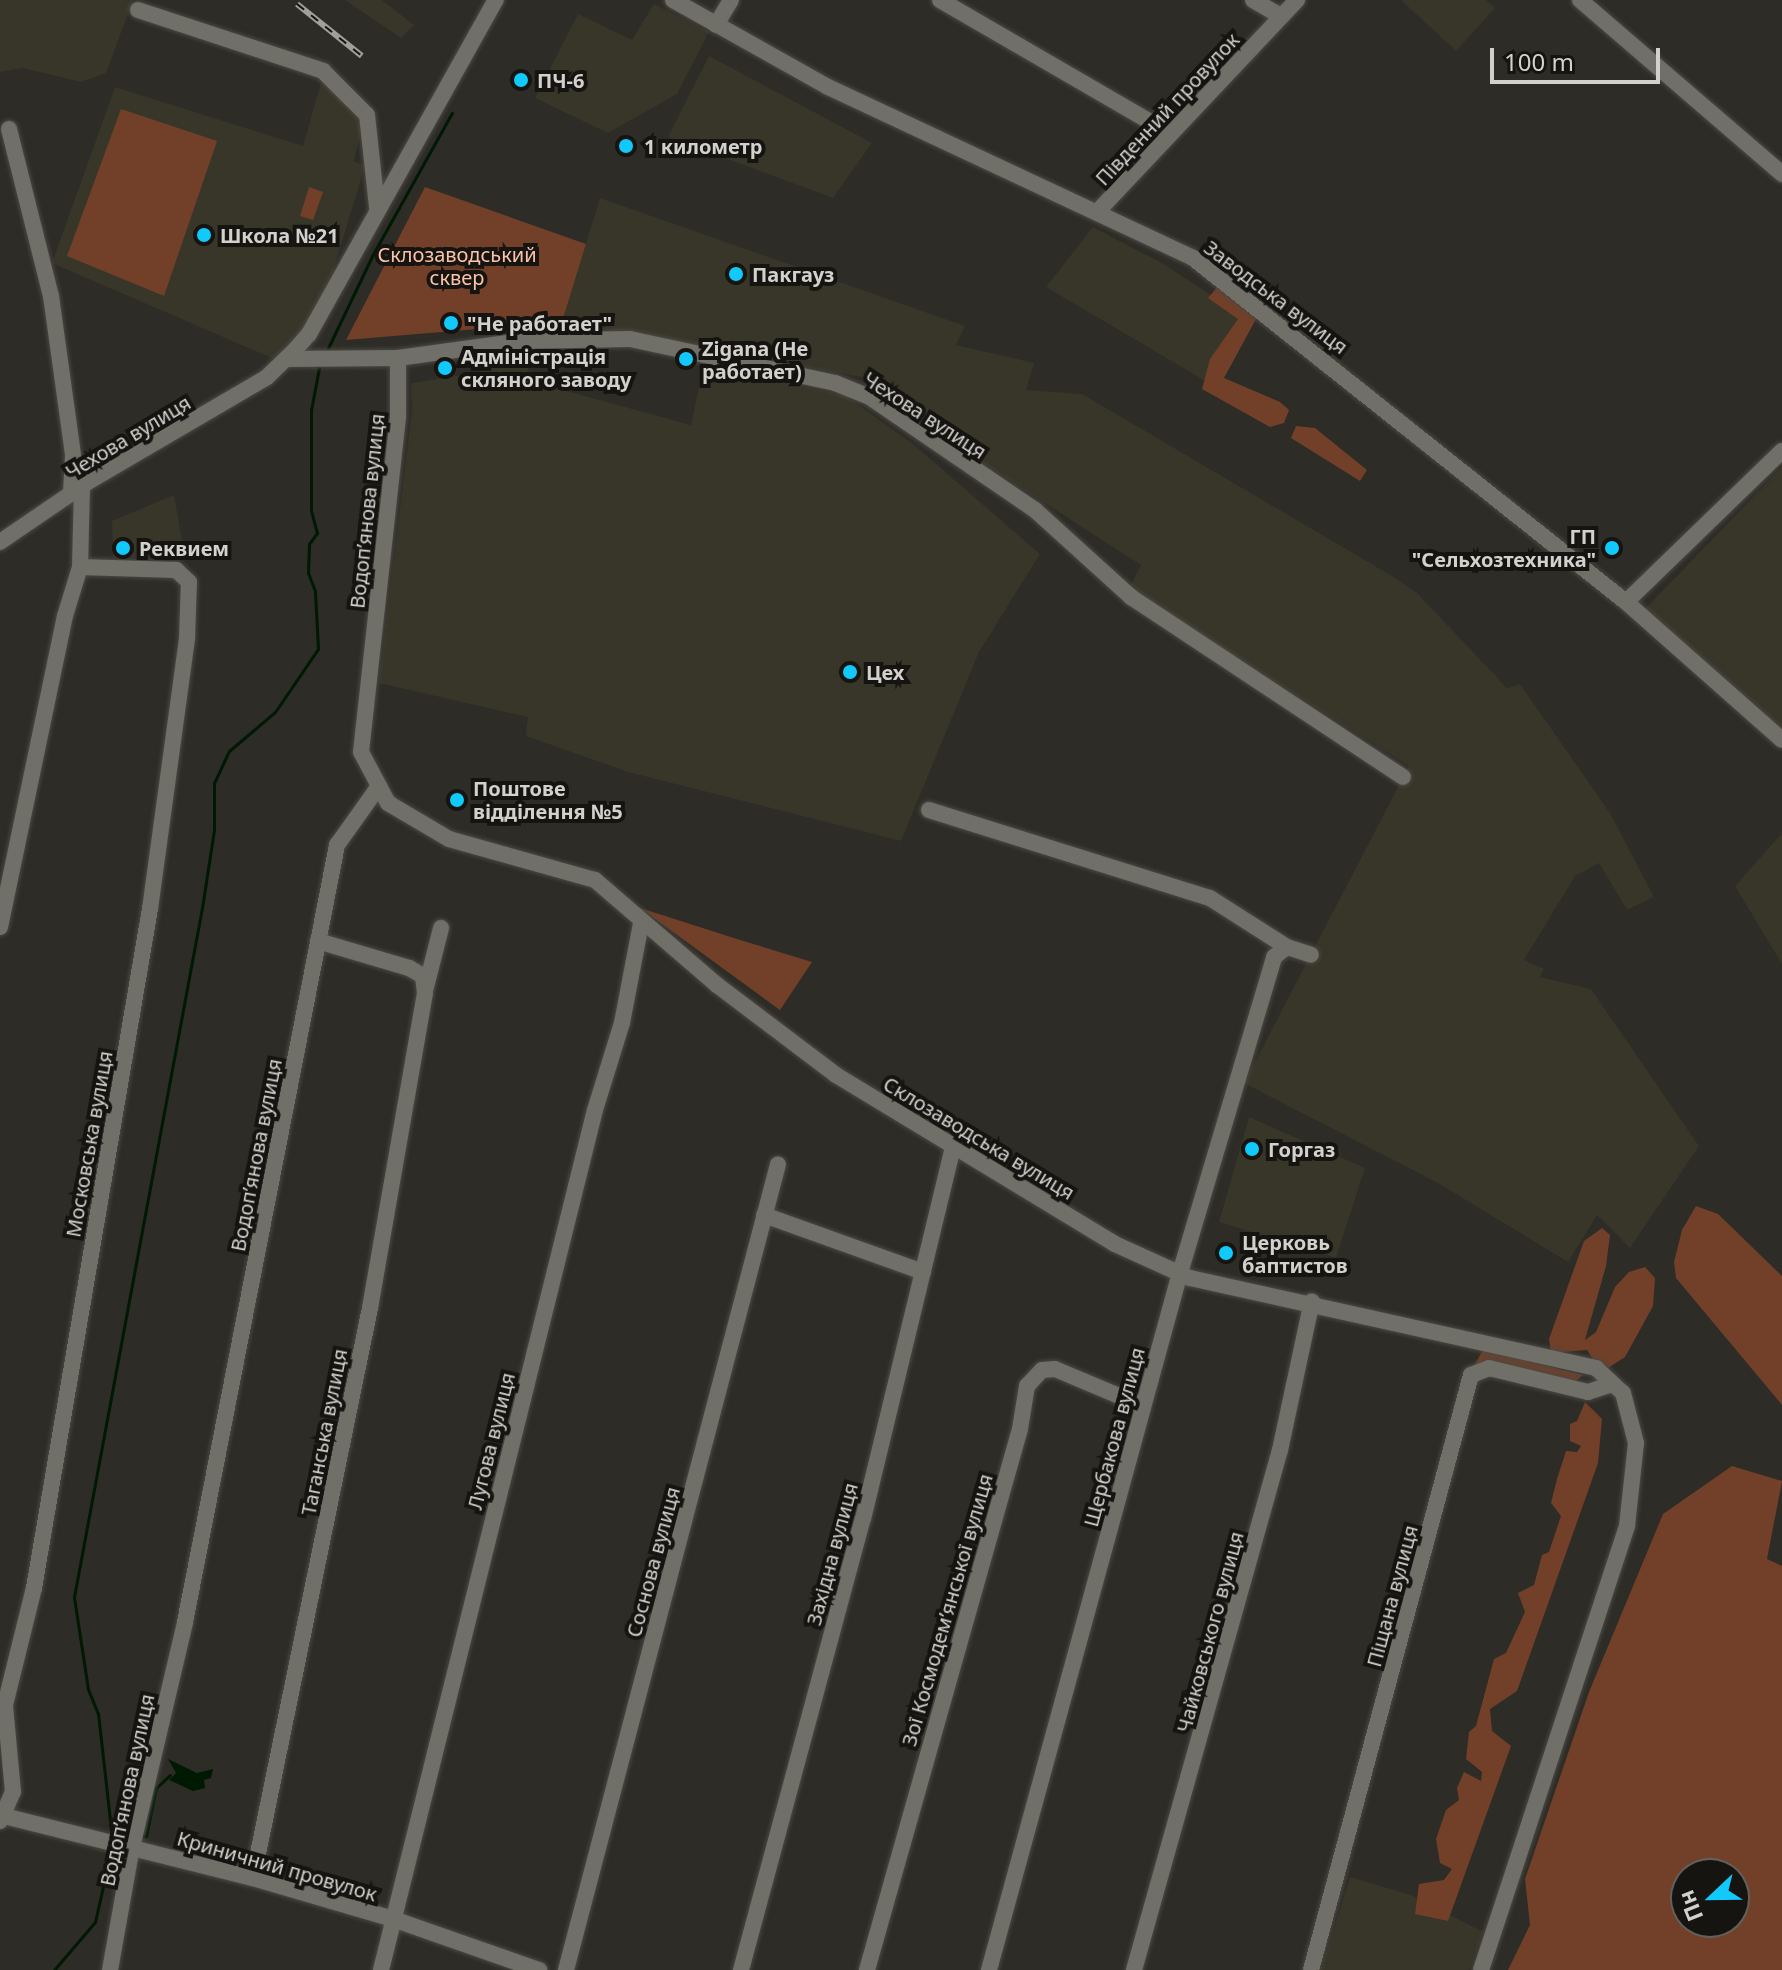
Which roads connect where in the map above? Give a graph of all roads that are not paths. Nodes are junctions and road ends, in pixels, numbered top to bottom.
1 (496, 0) edge
2 (673, 0) edge
3 (731, 0) edge
4 (940, 0) edge
5 (1253, 0) edge
6 (1297, 0) edge
7 (1580, 0) edge
8 (1607, 0) edge
9 (138, 10) dead end
10 (1595, 13) junction
11 (1281, 16) junction
12 (716, 25) junction
13 (9, 129) dead end
14 (1169, 133) junction
15 (1782, 174) edge
16 (377, 207) junction
17 (1099, 210) junction
18 (398, 358) junction
19 (286, 359) junction
20 (1782, 451) edge
21 (77, 490) junction
22 (7, 539) edge
23 (80, 567) junction
24 (1626, 602) junction
25 (1782, 740) edge
26 (1403, 777) dead end
27 (379, 786) junction
28 (929, 810) dead end
29 (641, 923) junction
30 (0, 927) edge
31 (441, 928) dead end
32 (318, 941) junction
33 (1287, 947) junction
34 (1311, 955) dead end
35 (425, 993) junction
36 (953, 1146) junction
37 (778, 1164) dead end
38 (764, 1215) junction
39 (923, 1272) junction
40 (1180, 1273) junction
41 (1312, 1301) junction
42 (1618, 1388) junction
43 (1143, 1406) junction
44 (1, 1817) edge
45 (119, 1844) junction
46 (253, 1878) junction
47 (393, 1919) junction
48 (110, 1970) edge
49 (381, 1970) edge
50 (539, 1970) edge
51 (566, 1970) edge
52 (741, 1970) edge
53 (867, 1970) edge
54 (989, 1970) edge
55 (1134, 1970) edge
56 (1311, 1970) edge
57 (1481, 1970) edge

1 - 16 street, Чехова вулиця
2 - 12 street, Заводська вулиця
3 - 12 street
4 - 14 street
5 - 11 street
6 - 11 street, Південний провулок
7 - 10 street
8 - 10 street
9 - 16 street
10 - 15 street
11 - 14 street, Південний провулок
12 - 17 street, Заводська вулиця
13 - 21 street
14 - 17 street, Південний провулок
16 - 19 street, Чехова вулиця
17 - 24 street, Заводська вулиця
18 - 19 street, Чехова вулиця
18 - 26 street, Чехова вулиця
18 - 27 street, Водоп’янова вулиця
19 - 21 street, Чехова вулиця
20 - 24 street
21 - 22 street, Чехова вулиця
21 - 23 street
23 - 30 street
23 - 44 street, Московська вулиця
24 - 25 street, Заводська вулиця
27 - 29 street, Склозаводська вулиця
27 - 32 street, Водоп’янова вулиця
28 - 33 street
29 - 36 street, Склозаводська вулиця
29 - 47 street, Лугова вулиця
31 - 35 street, Таганська вулиця
32 - 35 street
32 - 45 street, Водоп’янова вулиця
33 - 34 street
33 - 40 street, Щербакова вулиця
35 - 46 street, Таганська вулиця
36 - 39 street, Західна вулиця
36 - 40 street, Склозаводська вулиця
37 - 38 street, Соснова вулиця
38 - 39 street
38 - 51 street, Соснова вулиця
39 - 52 street, Західна вулиця
40 - 41 street, Склозаводська вулиця
40 - 43 street, Щербакова вулиця
41 - 42 street, Склозаводська вулиця
41 - 55 street, Чайковського вулиця
42 - 56 street, Піщана вулиця
42 - 57 street
43 - 53 street, Зої Космодем’янської вулиця
43 - 54 street, Щербакова вулиця
44 - 45 street, Криничний провулок
45 - 46 street, Криничний провулок
45 - 48 street, Водоп’янова вулиця
46 - 47 street, Криничний провулок
47 - 49 street, Лугова вулиця
47 - 50 street, Криничний провулок

